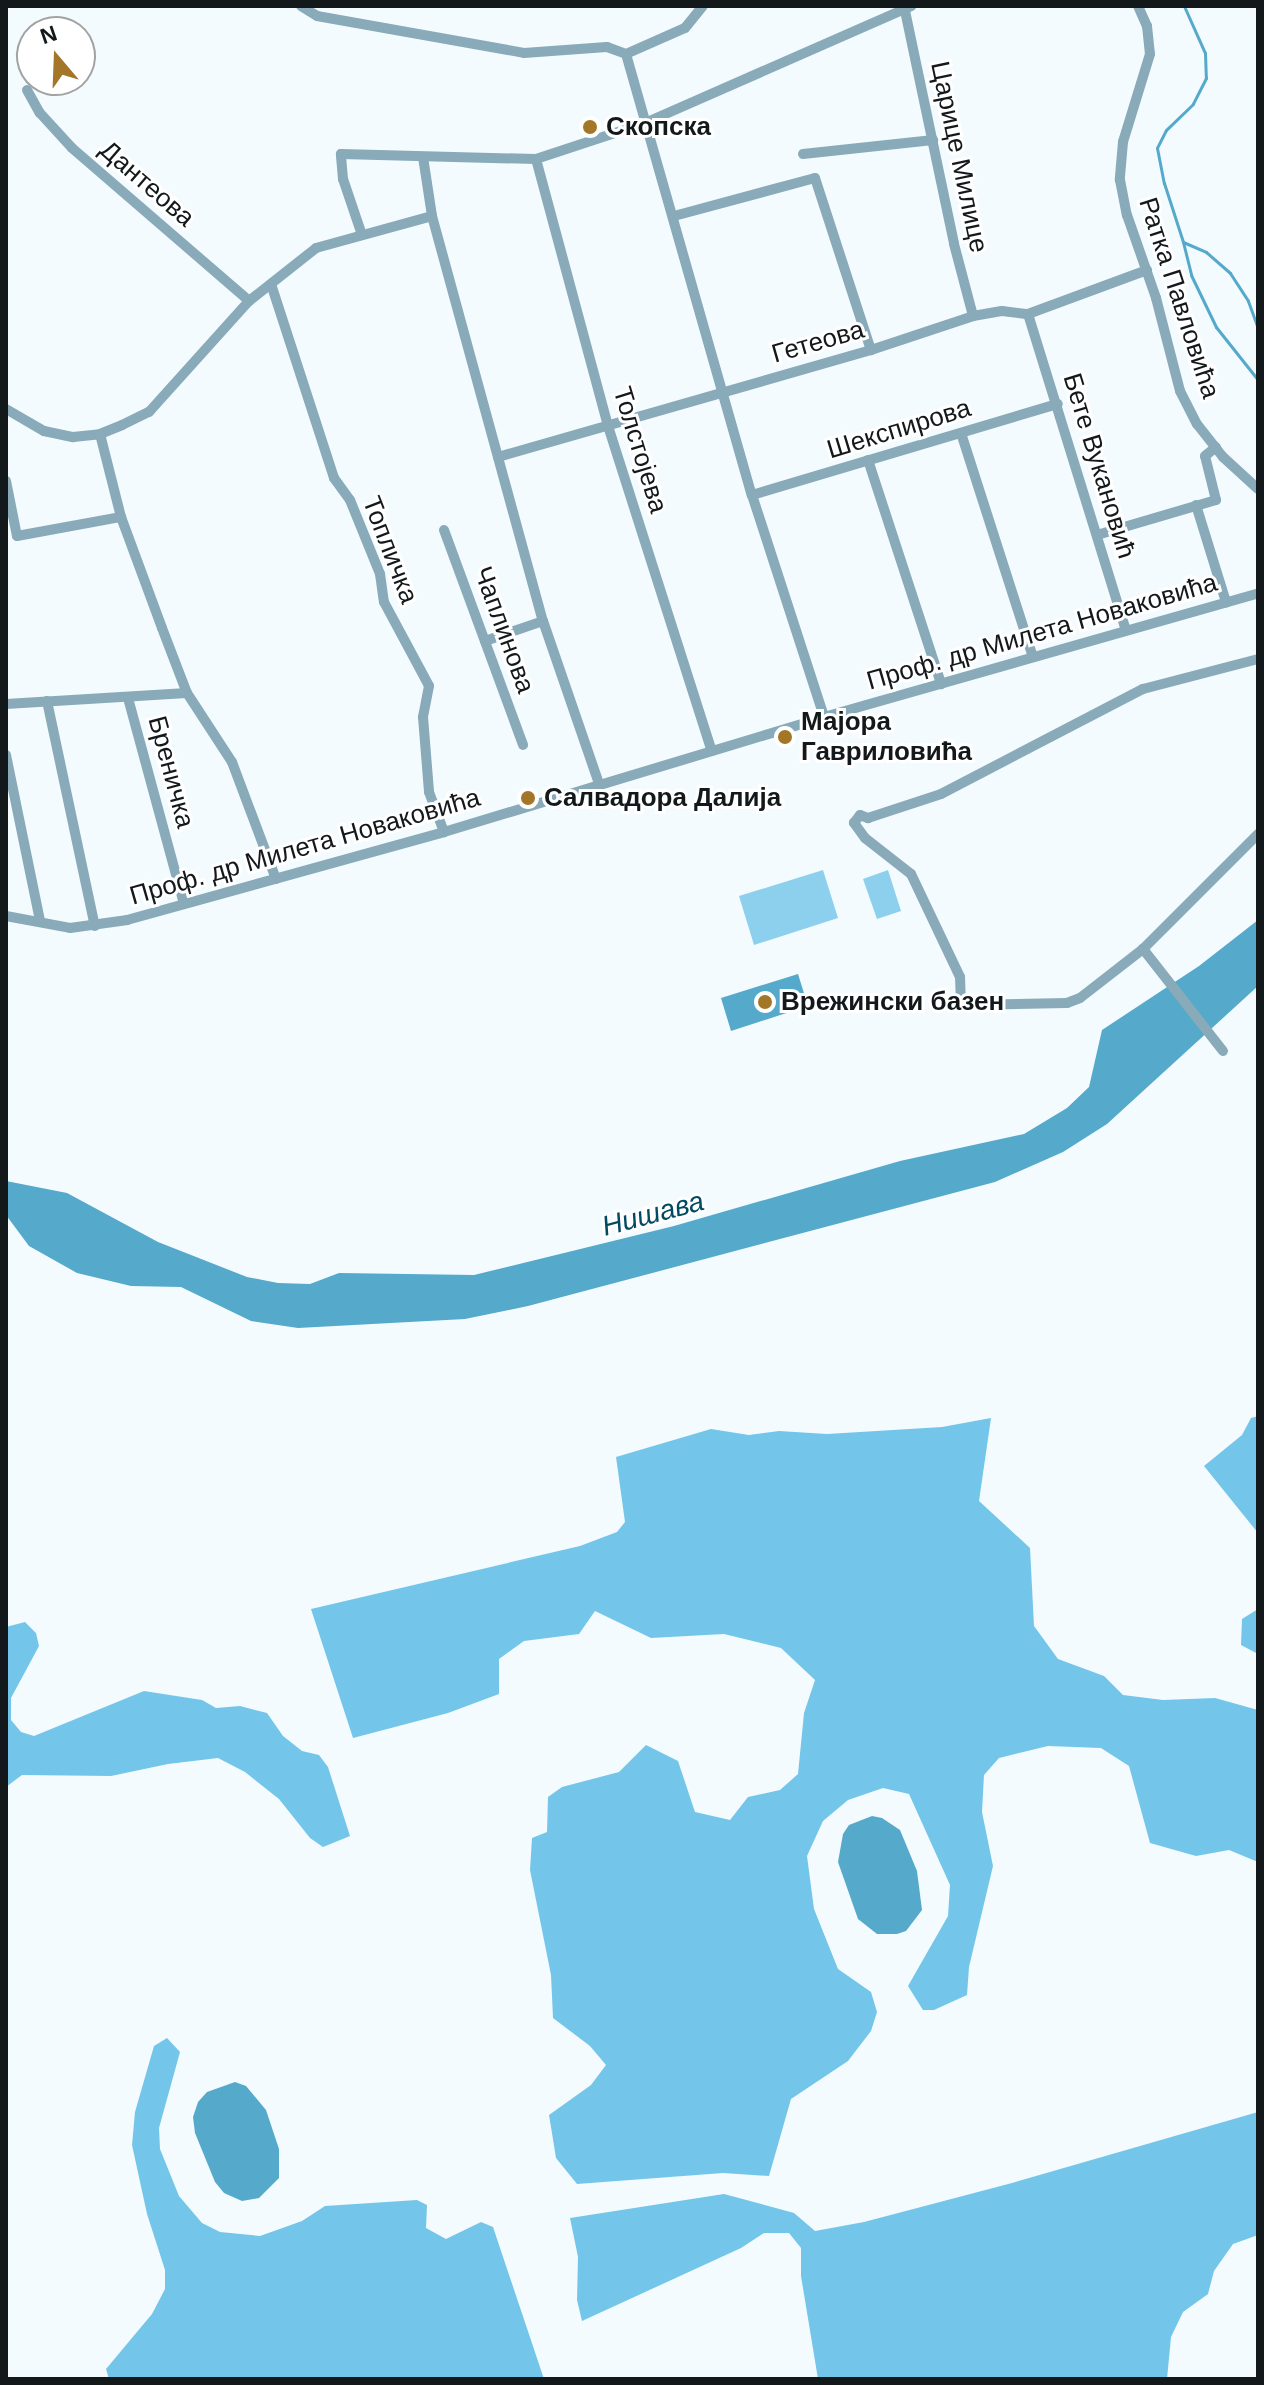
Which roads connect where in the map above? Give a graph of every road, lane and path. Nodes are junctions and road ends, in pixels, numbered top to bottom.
1 (301, 6) edge
2 (703, 6) edge
3 (1138, 6) edge
4 (906, 7) edge
5 (626, 54) junction
6 (30, 96) edge
7 (645, 123) junction
8 (933, 140) junction
9 (803, 154) dead end
10 (423, 157) junction
11 (536, 159) junction
12 (432, 216) junction
13 (674, 216) junction
14 (362, 235) junction
15 (1147, 270) junction
16 (271, 284) junction
17 (249, 301) junction
18 (1028, 314) junction
19 (973, 316) junction
20 (871, 350) junction
21 (723, 393) junction
22 (1058, 404) junction
23 (6, 409) edge
24 (608, 426) junction
25 (961, 433) junction
26 (100, 434) junction
27 (1216, 447) junction
28 (498, 457) junction
29 (868, 460) junction
30 (6, 481) edge
31 (1258, 489) edge
32 (752, 495) junction
33 (1196, 505) junction
34 (121, 517) junction
35 (444, 530) dead end
36 (1097, 535) junction
37 (1258, 593) edge
38 (1226, 602) junction
39 (543, 621) junction
40 (1126, 630) junction
41 (485, 641) junction
42 (1033, 657) junction
43 (1258, 659) edge
44 (941, 684) junction
45 (187, 693) junction
46 (128, 698) junction
47 (47, 701) junction
48 (6, 704) edge
49 (824, 717) junction
50 (523, 745) dead end
51 (712, 751) junction
52 (6, 755) edge
53 (599, 784) junction
54 (444, 832) junction
55 (1258, 834) edge
56 (276, 879) junction
57 (184, 904) junction
58 (6, 916) edge
59 (40, 921) junction
60 (95, 926) junction
61 (1143, 949) junction
62 (1223, 1051) dead end

1 - 5 street
2 - 5 street
3 - 15 street, Ратка Павловића
4 - 7 street
4 - 8 street, Царице Милице
5 - 7 street
6 - 17 street, Дантеова
7 - 11 street
7 - 13 street
8 - 9 street
8 - 19 street, Царице Милице
10 - 11 street
10 - 12 street
10 - 14 street
11 - 24 street, Толстојева
12 - 14 street
12 - 28 street
13 - 20 street
13 - 21 street
14 - 16 street
15 - 18 street, Гетеова
15 - 27 street, Ратка Павловића
16 - 17 street
16 - 54 street, Топличка
17 - 26 street
18 - 19 street, Гетеова
18 - 22 street, Бете Вукановић
19 - 20 street, Гетеова
20 - 21 street, Гетеова
21 - 24 street, Гетеова
21 - 32 street
22 - 25 street, Шекспирова
22 - 36 street, Бете Вукановић
23 - 26 street
24 - 28 street, Гетеова
24 - 51 street, Толстојева
25 - 29 street, Шекспирова
25 - 42 street
26 - 34 street
27 - 31 street, Ратка Павловића
27 - 33 street
28 - 39 street
29 - 32 street, Шекспирова
29 - 44 street
30 - 34 street
32 - 49 street
33 - 36 street
33 - 38 street
34 - 45 street
35 - 41 street, Чаплинова
36 - 40 street, Бете Вукановић
37 - 38 street, Проф. др Милета Новаковића
38 - 40 street, Проф. др Милета Новаковића
39 - 41 street
39 - 53 street
40 - 42 street, Проф. др Милета Новаковића
41 - 50 street, Чаплинова
42 - 44 street, Проф. др Милета Новаковића
43 - 61 street
44 - 49 street, Проф. др Милета Новаковића
45 - 46 street
45 - 56 street
46 - 47 street
46 - 57 street, Бреничка
47 - 48 street
47 - 60 street
49 - 51 street, Проф. др Милета Новаковића
51 - 53 street, Проф. др Милета Новаковића
52 - 59 street
53 - 54 street, Проф. др Милета Новаковића
54 - 56 street, Проф. др Милета Новаковића
55 - 61 street
56 - 57 street, Проф. др Милета Новаковића
57 - 60 street, Проф. др Милета Новаковића
58 - 59 street, Проф. др Милета Новаковића
59 - 60 street, Проф. др Милета Новаковића
61 - 62 street

